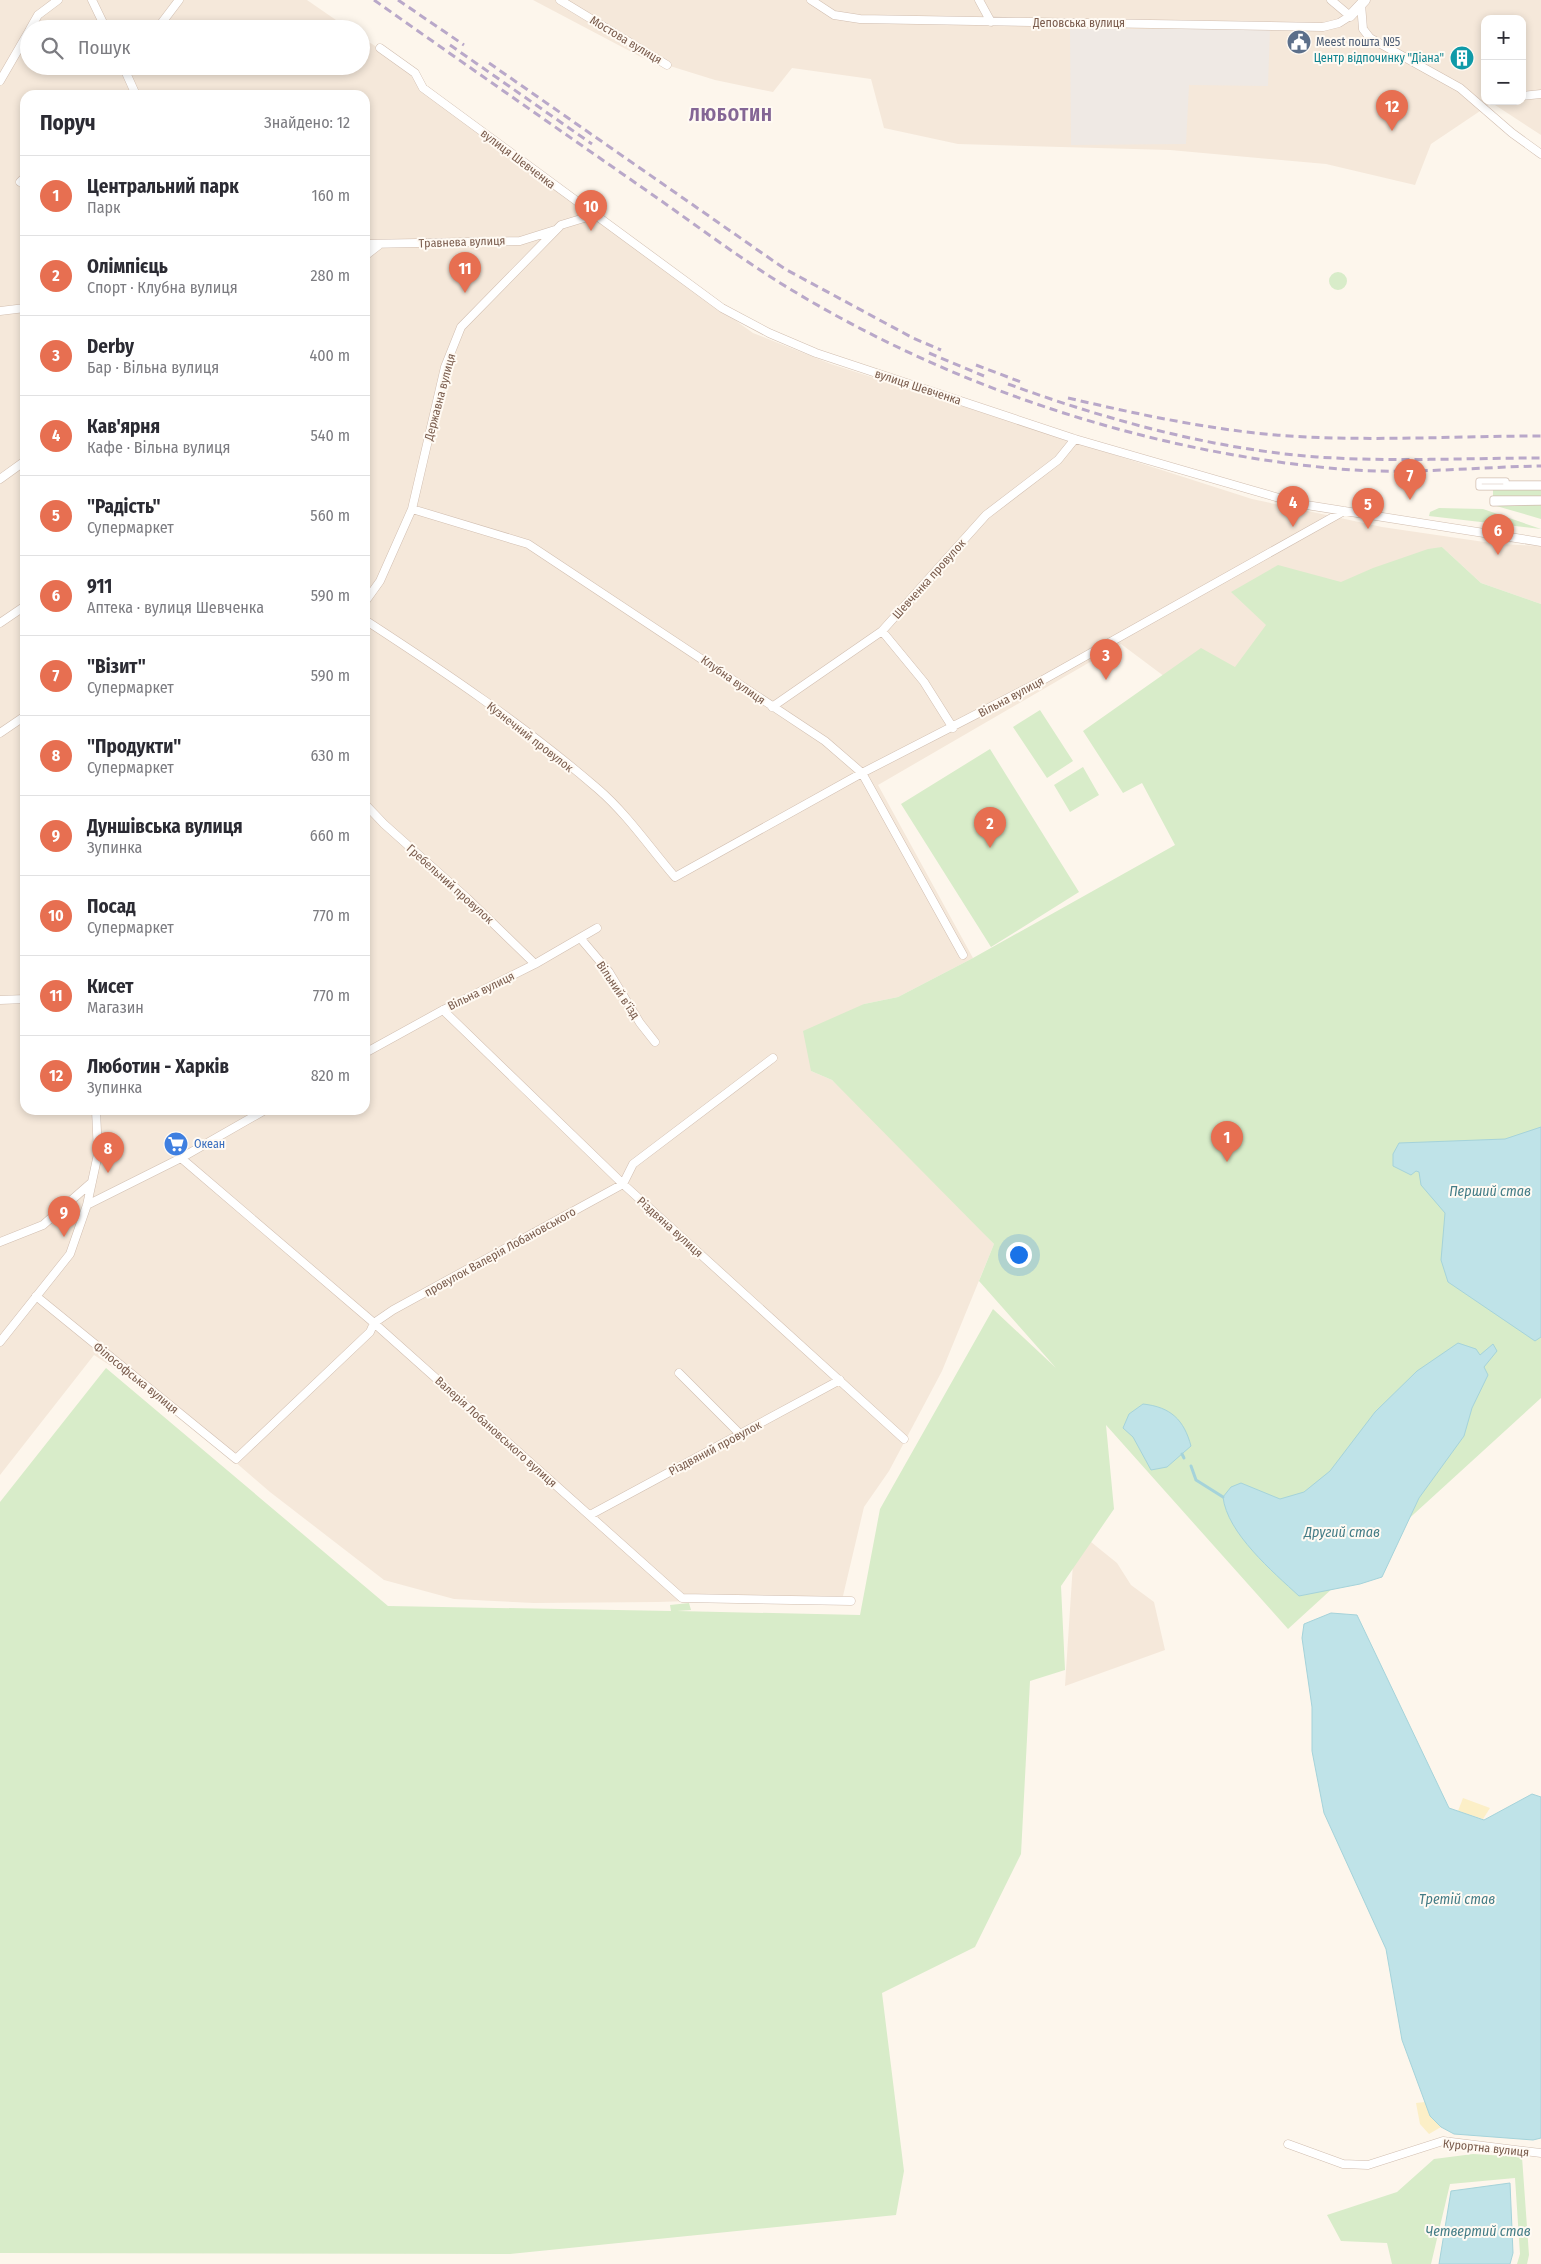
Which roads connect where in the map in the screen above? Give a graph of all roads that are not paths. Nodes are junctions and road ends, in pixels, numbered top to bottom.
1 (58, 0) edge
2 (92, 0) edge
3 (179, 0) edge
4 (560, 0) edge
5 (811, 0) edge
6 (979, 0) edge
7 (1331, 0) edge
8 (1363, 2) edge
9 (1350, 16) junction
10 (35, 20) edge
11 (102, 20) edge
12 (164, 20) edge
13 (991, 22) junction
14 (20, 46) edge
15 (380, 48) dead end
16 (667, 65) dead end
17 (128, 75) edge
18 (0, 82) edge
19 (134, 90) edge
20 (1541, 94) edge
21 (1526, 96) edge
22 (1481, 102) edge
23 (1478, 103) junction
24 (1541, 154) edge
25 (594, 215) junction
26 (557, 230) junction
27 (370, 244) edge
28 (378, 245) junction
29 (370, 252) edge
30 (20, 309) edge
31 (0, 311) edge
32 (1075, 439) junction
33 (20, 465) edge
34 (0, 479) edge
35 (1541, 485) edge
36 (1541, 501) edge
37 (412, 508) junction
38 (1344, 511) junction
39 (1541, 542) edge
40 (370, 595) edge
41 (20, 609) edge
42 (0, 623) edge
43 (370, 623) edge
44 (882, 631) junction
45 (772, 707) junction
46 (20, 719) edge
47 (953, 728) junction
48 (0, 733) edge
49 (862, 773) junction
50 (370, 809) edge
51 (675, 877) joint
52 (598, 928) dead end
53 (581, 939) junction
54 (963, 955) dead end
55 (535, 964) junction
56 (20, 999) edge
57 (0, 1000) edge
58 (442, 1010) junction
59 (655, 1042) dead end
60 (370, 1050) edge
61 (773, 1058) dead end
62 (96, 1115) edge
63 (257, 1115) edge
64 (181, 1158) junction
65 (91, 1183) junction
66 (622, 1184) junction
67 (87, 1205) junction
68 (0, 1242) edge
69 (36, 1296) junction
70 (374, 1323) junction
71 (0, 1342) edge
72 (679, 1373) dead end
73 (840, 1380) junction
74 (740, 1434) junction
75 (904, 1439) dead end
76 (236, 1459) joint
77 (590, 1515) junction
78 (851, 1601) dead end
79 (1288, 2144) dead end
80 (1541, 2153) edge

1 - 10 street
2 - 11 street
3 - 12 street
4 - 16 street, Мостова вулиця
5 - 13 street, Деповська вулиця
6 - 13 street
7 - 9 street
8 - 9 street
8 - 23 street
9 - 13 street, Деповська вулиця
14 - 18 street
15 - 25 street, вулиця Шевченка
17 - 19 street
20 - 21 street
22 - 23 street
23 - 24 street
25 - 26 street, Державна вулиця
25 - 32 street, вулиця Шевченка
26 - 28 street, Травнева вулиця
26 - 37 street, Державна вулиця
27 - 28 street, Травнева вулиця
28 - 29 street
30 - 31 street
32 - 38 street, вулиця Шевченка
32 - 44 street, Шевченка провулок
33 - 34 street
35 - 35 street
36 - 36 street
37 - 40 street, Державна вулиця
37 - 45 street, Клубна вулиця
38 - 39 street, вулиця Шевченка
38 - 47 street, Вільна вулиця
41 - 42 street
43 - 51 street, Кузнечний провулок
44 - 45 street, Шевченка провулок
44 - 47 street
45 - 49 street, Клубна вулиця
46 - 48 street
47 - 49 street, Вільна вулиця
49 - 51 street, Вільна вулиця
49 - 54 street, Клубна вулиця
50 - 55 street, Гребельний провулок
52 - 53 street, Вільна вулиця
53 - 55 street, Вільна вулиця
53 - 59 street, Вільний в'їзд
55 - 58 street, Вільна вулиця
56 - 57 street
58 - 60 street, Вільна вулиця
58 - 66 street, Різдвяна вулиця
61 - 66 street
62 - 65 street
63 - 64 street
64 - 67 street
64 - 70 street, Валерія Лобановського вулиця
65 - 67 street
65 - 68 street
66 - 70 street, провулок Валерія Лобановського
66 - 73 street, Різдвяна вулиця
67 - 69 street
69 - 71 street
69 - 76 street, Філософська вулиця
70 - 76 street, провулок Валерія Лобановського
70 - 77 street, Валерія Лобановського вулиця
72 - 74 street
73 - 74 street, Різдвяний провулок
73 - 75 street, Різдвяна вулиця
74 - 77 street, Різдвяний провулок
77 - 78 street, Валерія Лобановського вулиця
79 - 80 street, Курортна вулиця

